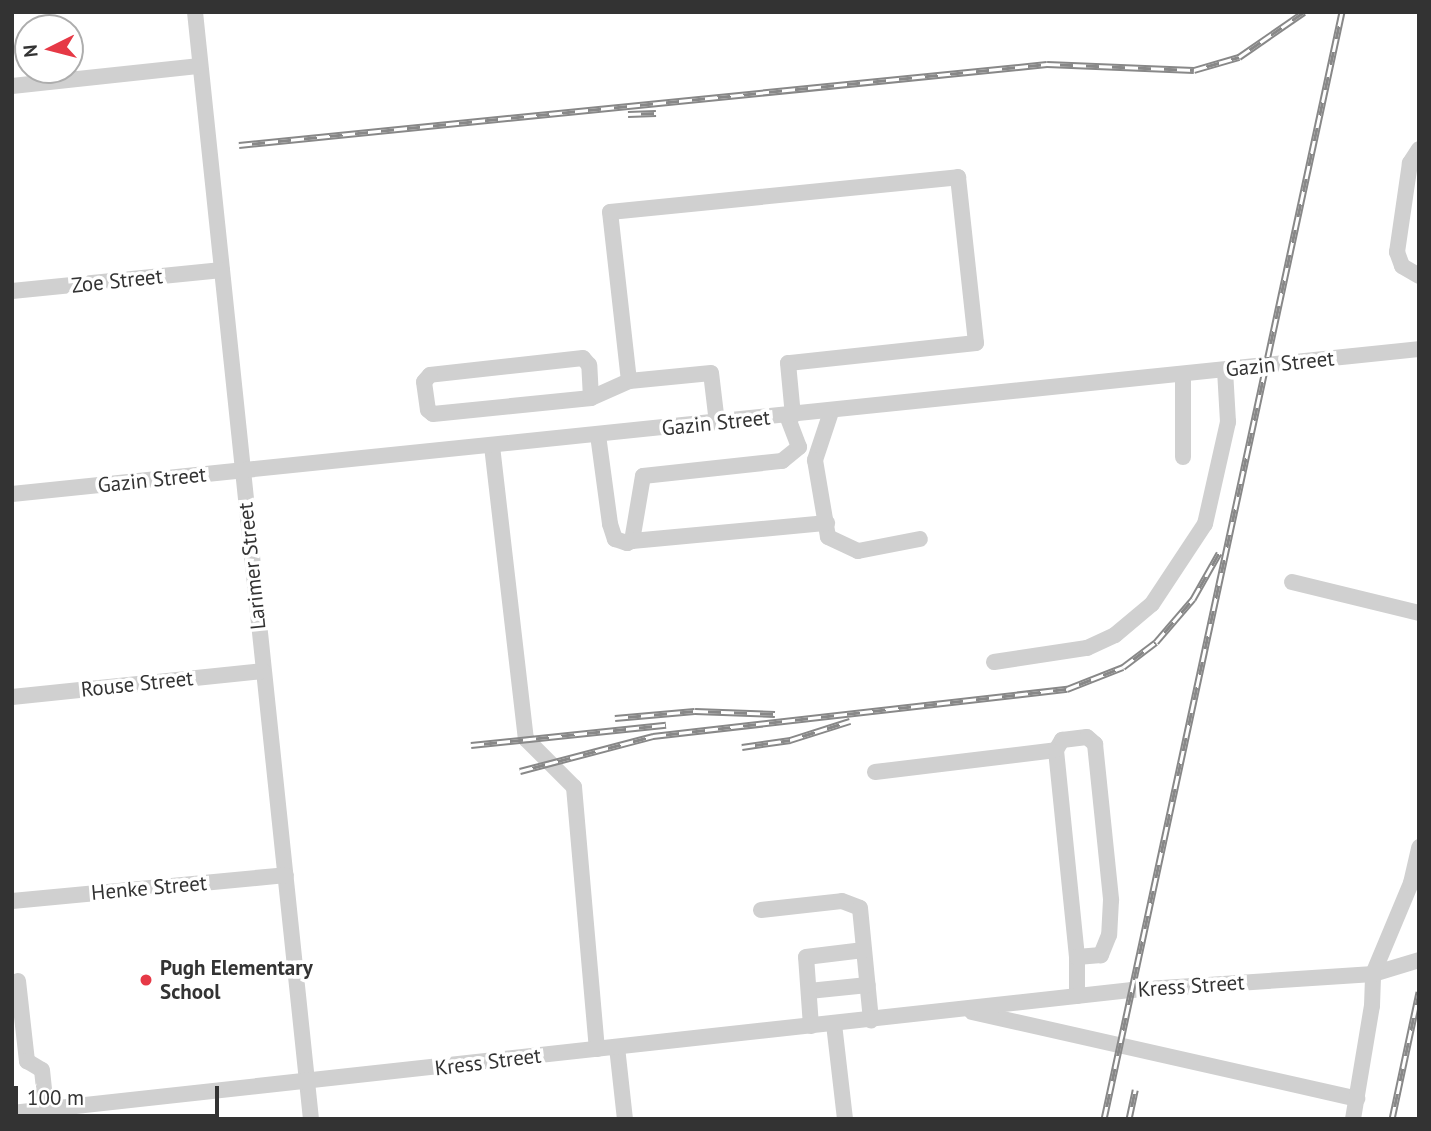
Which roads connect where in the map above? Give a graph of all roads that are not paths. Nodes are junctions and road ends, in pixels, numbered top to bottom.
1 (195, 12) edge
2 (200, 66) junction
3 (12, 86) edge
4 (1419, 149) edge
5 (222, 270) junction
6 (1419, 276) edge
7 (12, 292) edge
8 (1419, 349) edge
9 (1225, 370) junction
10 (1183, 376) junction
11 (629, 381) junction
12 (591, 398) junction
13 (831, 412) junction
14 (790, 416) junction
15 (717, 423) junction
16 (598, 435) junction
17 (492, 446) junction
18 (1183, 457) dead end
19 (243, 471) junction
20 (12, 494) edge
21 (827, 523) junction
22 (920, 539) dead end
23 (632, 541) junction
24 (1292, 582) dead end
25 (1419, 613) edge
26 (995, 662) dead end
27 (263, 671) junction
28 (12, 697) edge
29 (1056, 750) junction
30 (875, 772) dead end
31 (1419, 846) edge
32 (286, 875) junction
33 (12, 901) edge
34 (761, 909) dead end
35 (864, 950) junction
36 (1077, 957) junction
37 (1419, 960) edge
38 (1373, 974) junction
39 (18, 981) dead end
40 (868, 985) junction
41 (809, 991) junction
42 (1077, 996) junction
43 (963, 1010) junction
44 (871, 1020) junction
45 (834, 1024) junction
46 (811, 1026) junction
47 (617, 1047) junction
48 (597, 1049) junction
49 (307, 1084) junction
50 (1357, 1099) junction
51 (46, 1110) junction
52 (12, 1113) edge
53 (311, 1119) edge
54 (625, 1119) edge
55 (845, 1119) edge
56 (1353, 1119) edge

1 - 2 street, Larimer Street
2 - 3 street
2 - 5 street, Larimer Street
4 - 6 street
5 - 7 street, Zoe Street
5 - 19 street, Larimer Street
8 - 9 street, Gazin Street
9 - 10 street, Gazin Street
9 - 26 street
10 - 13 street, Gazin Street
10 - 18 street
11 - 12 street
11 - 14 street
11 - 15 street
12 - 12 street
13 - 14 street, Gazin Street
13 - 21 street
14 - 15 street, Gazin Street
14 - 23 street
15 - 16 street, Gazin Street
16 - 17 street, Gazin Street
16 - 23 street
17 - 19 street, Gazin Street
17 - 48 street
19 - 20 street, Gazin Street
19 - 27 street, Larimer Street
21 - 22 street
21 - 23 street
24 - 25 street
27 - 28 street, Rouse Street
27 - 32 street, Larimer Street
29 - 30 street
29 - 36 street
29 - 36 street
31 - 38 street
32 - 33 street, Henke Street
32 - 49 street, Larimer Street
34 - 35 street
35 - 40 street
35 - 41 street
36 - 42 street
37 - 38 street, Kress Street
38 - 42 street, Kress Street
38 - 50 street
39 - 51 street
40 - 41 street
40 - 44 street
41 - 46 street
42 - 43 street, Kress Street
43 - 44 street, Kress Street
43 - 50 street, Kress Street
44 - 45 street, Kress Street
45 - 46 street, Kress Street
45 - 55 street
46 - 47 street, Kress Street
47 - 48 street, Kress Street
47 - 54 street
48 - 49 street, Kress Street
49 - 51 street, Kress Street
49 - 53 street, Larimer Street
50 - 56 street
51 - 52 street, Kress Street

